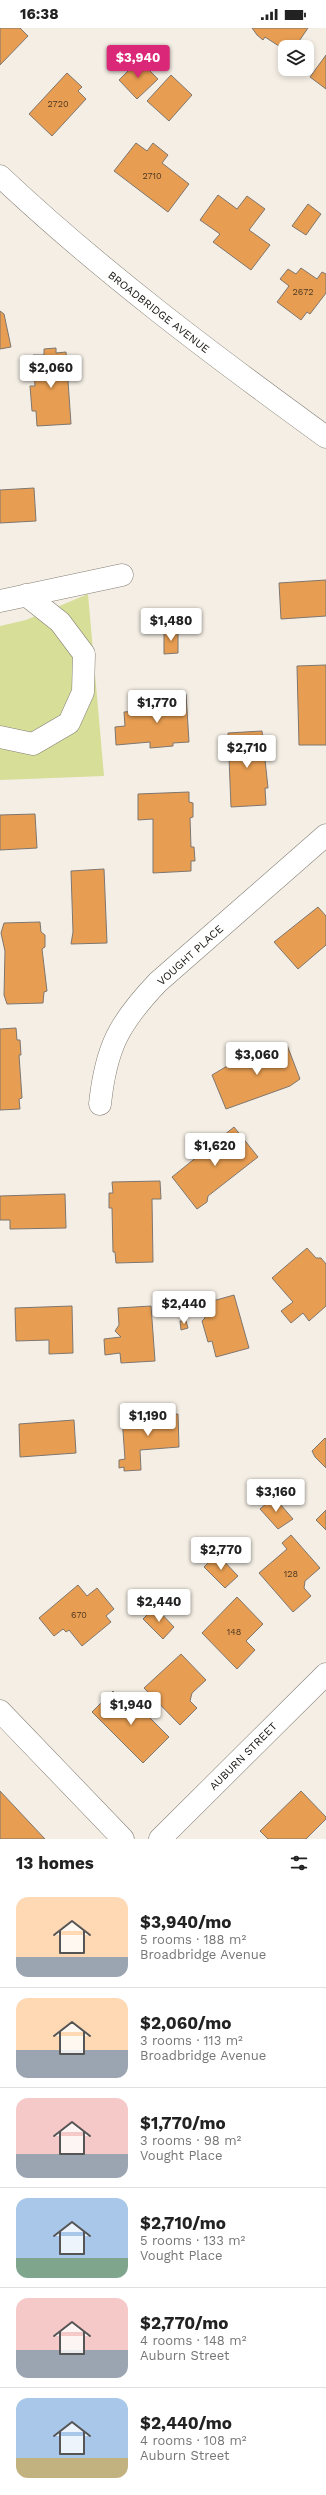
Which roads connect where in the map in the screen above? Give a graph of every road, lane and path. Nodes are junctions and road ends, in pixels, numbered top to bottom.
1 (0, 176) edge
2 (326, 437) edge
3 (122, 575) dead end
4 (26, 595) junction
5 (0, 601) edge
6 (0, 737) edge
7 (326, 835) edge
8 (100, 1104) dead end
9 (326, 1674) edge
10 (0, 1711) edge
11 (123, 1839) edge
12 (160, 1839) edge

1 - 2 street, BROADBRIDGE AVENUE
3 - 4 street
4 - 5 street
4 - 6 street
7 - 8 street, VOUGHT PLACE
9 - 12 street, AUBURN STREET
10 - 11 street

